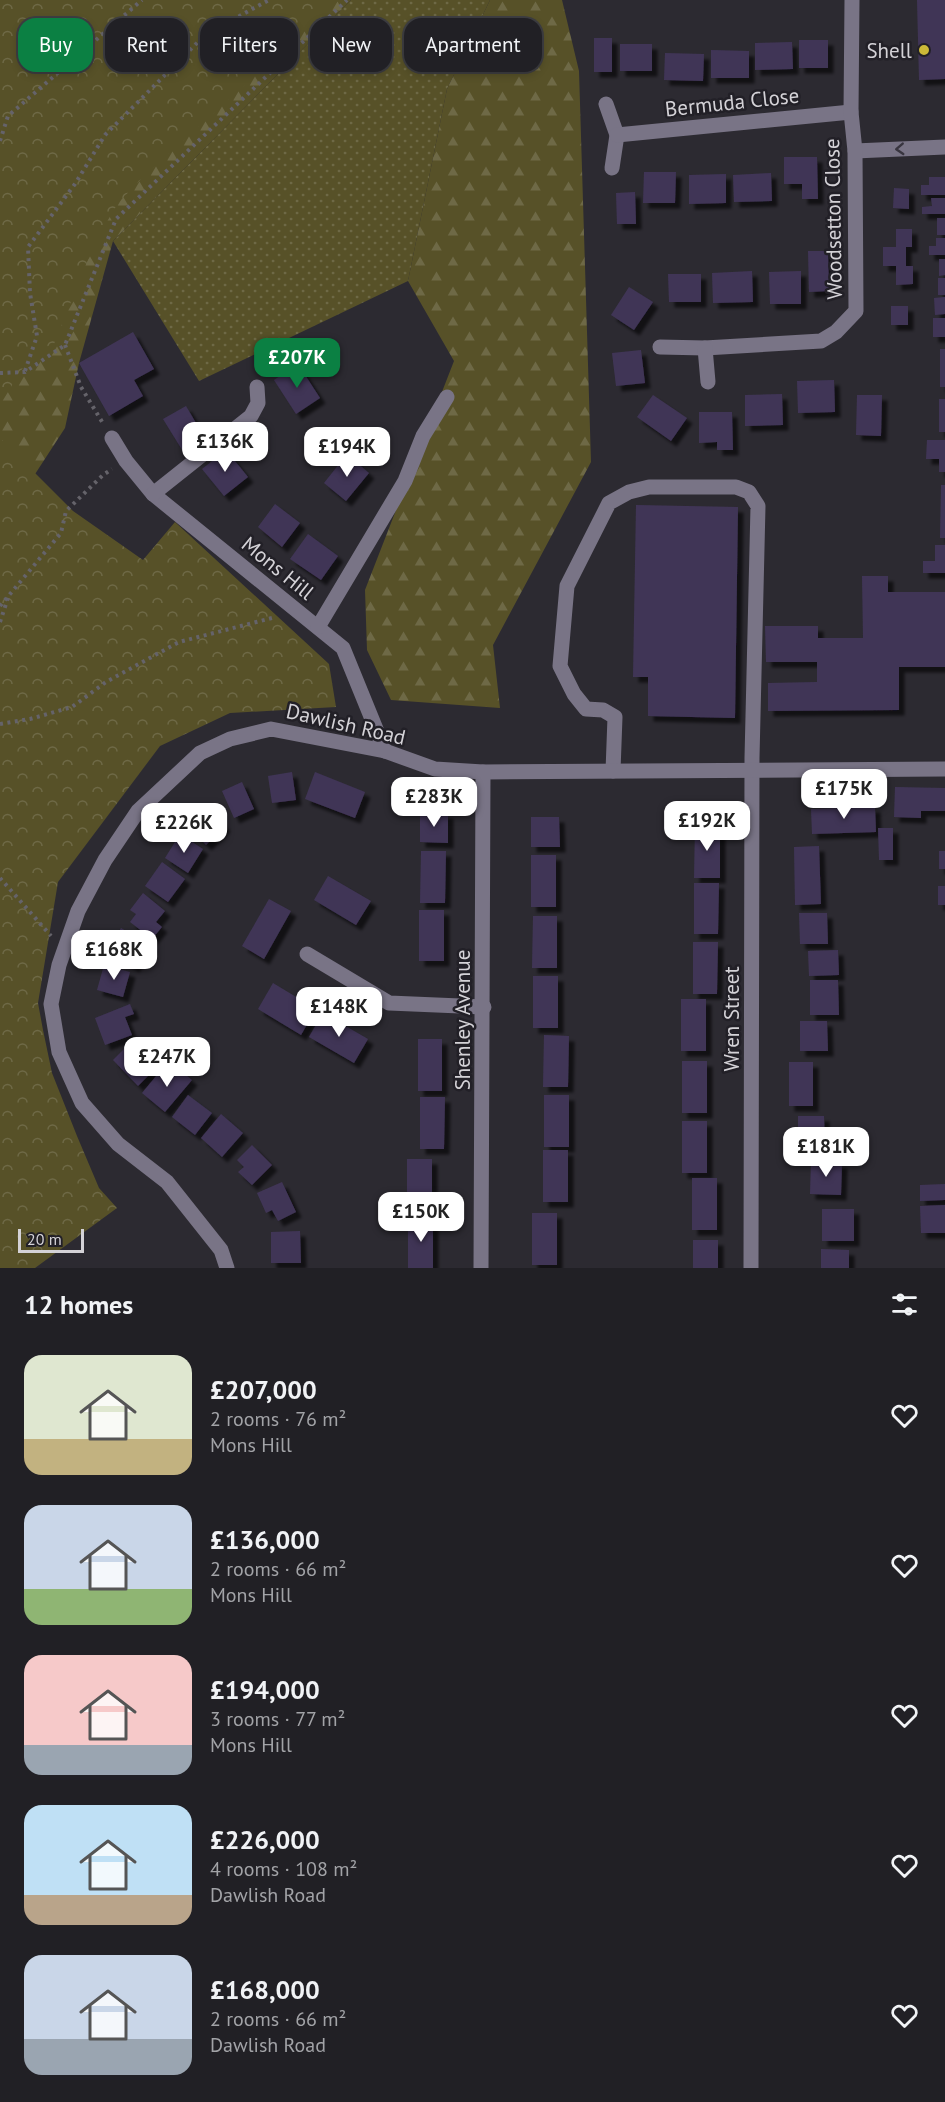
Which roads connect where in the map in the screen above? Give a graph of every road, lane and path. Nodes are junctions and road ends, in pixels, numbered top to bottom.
1 (142, 0) edge
2 (269, 0) edge
3 (347, 0) edge
4 (852, 0) edge
5 (606, 104) dead end
6 (851, 112) junction
7 (617, 135) junction
8 (0, 141) edge
9 (945, 147) edge
10 (855, 151) junction
11 (612, 168) dead end
12 (65, 345) junction
13 (660, 347) dead end
14 (705, 348) junction
15 (25, 372) junction
16 (0, 373) edge
17 (708, 382) dead end
18 (257, 387) dead end
19 (447, 397) dead end
20 (112, 438) joint
21 (126, 461) junction
22 (153, 494) junction
23 (10, 594) junction
24 (0, 606) edge
25 (299, 612) junction
26 (0, 622) edge
27 (318, 627) junction
28 (0, 724) edge
29 (385, 752) junction
30 (752, 769) junction
31 (945, 769) edge
32 (613, 771) junction
33 (483, 772) junction
34 (0, 878) edge
35 (65, 950) junction
36 (307, 954) dead end
37 (484, 1007) junction
38 (227, 1268) edge
39 (481, 1268) edge
40 (751, 1268) edge

1 - 8 path
2 - 15 path
3 - 12 path
4 - 6 street, Woodsetton Close
5 - 7 street
6 - 7 street, Bermuda Close
6 - 10 street, Woodsetton Close
7 - 11 street
9 -> 10 street
10 - 14 street, Woodsetton Close
12 - 15 path
12 - 20 path
13 - 14 street, Woodsetton Close
14 - 17 street
15 - 16 path
18 - 22 street
19 - 27 street
20 - 21 street, Mons Hill
21 - 22 street, Mons Hill
21 - 23 path
22 - 25 street, Mons Hill
23 - 24 path
23 - 26 path
25 - 27 street, Mons Hill
25 - 28 path
27 - 29 street, Mons Hill
29 - 33 street, Dawlish Road
29 - 35 street, Dawlish Road
30 - 31 street, Dawlish Road
30 - 32 street, Dawlish Road
30 - 32 street, Wren Street
30 - 40 street, Wren Street
32 - 33 street, Dawlish Road
33 - 37 street, Shenley Avenue
34 - 35 path
35 - 38 street, Dawlish Road
36 - 37 street
37 - 39 street, Shenley Avenue

